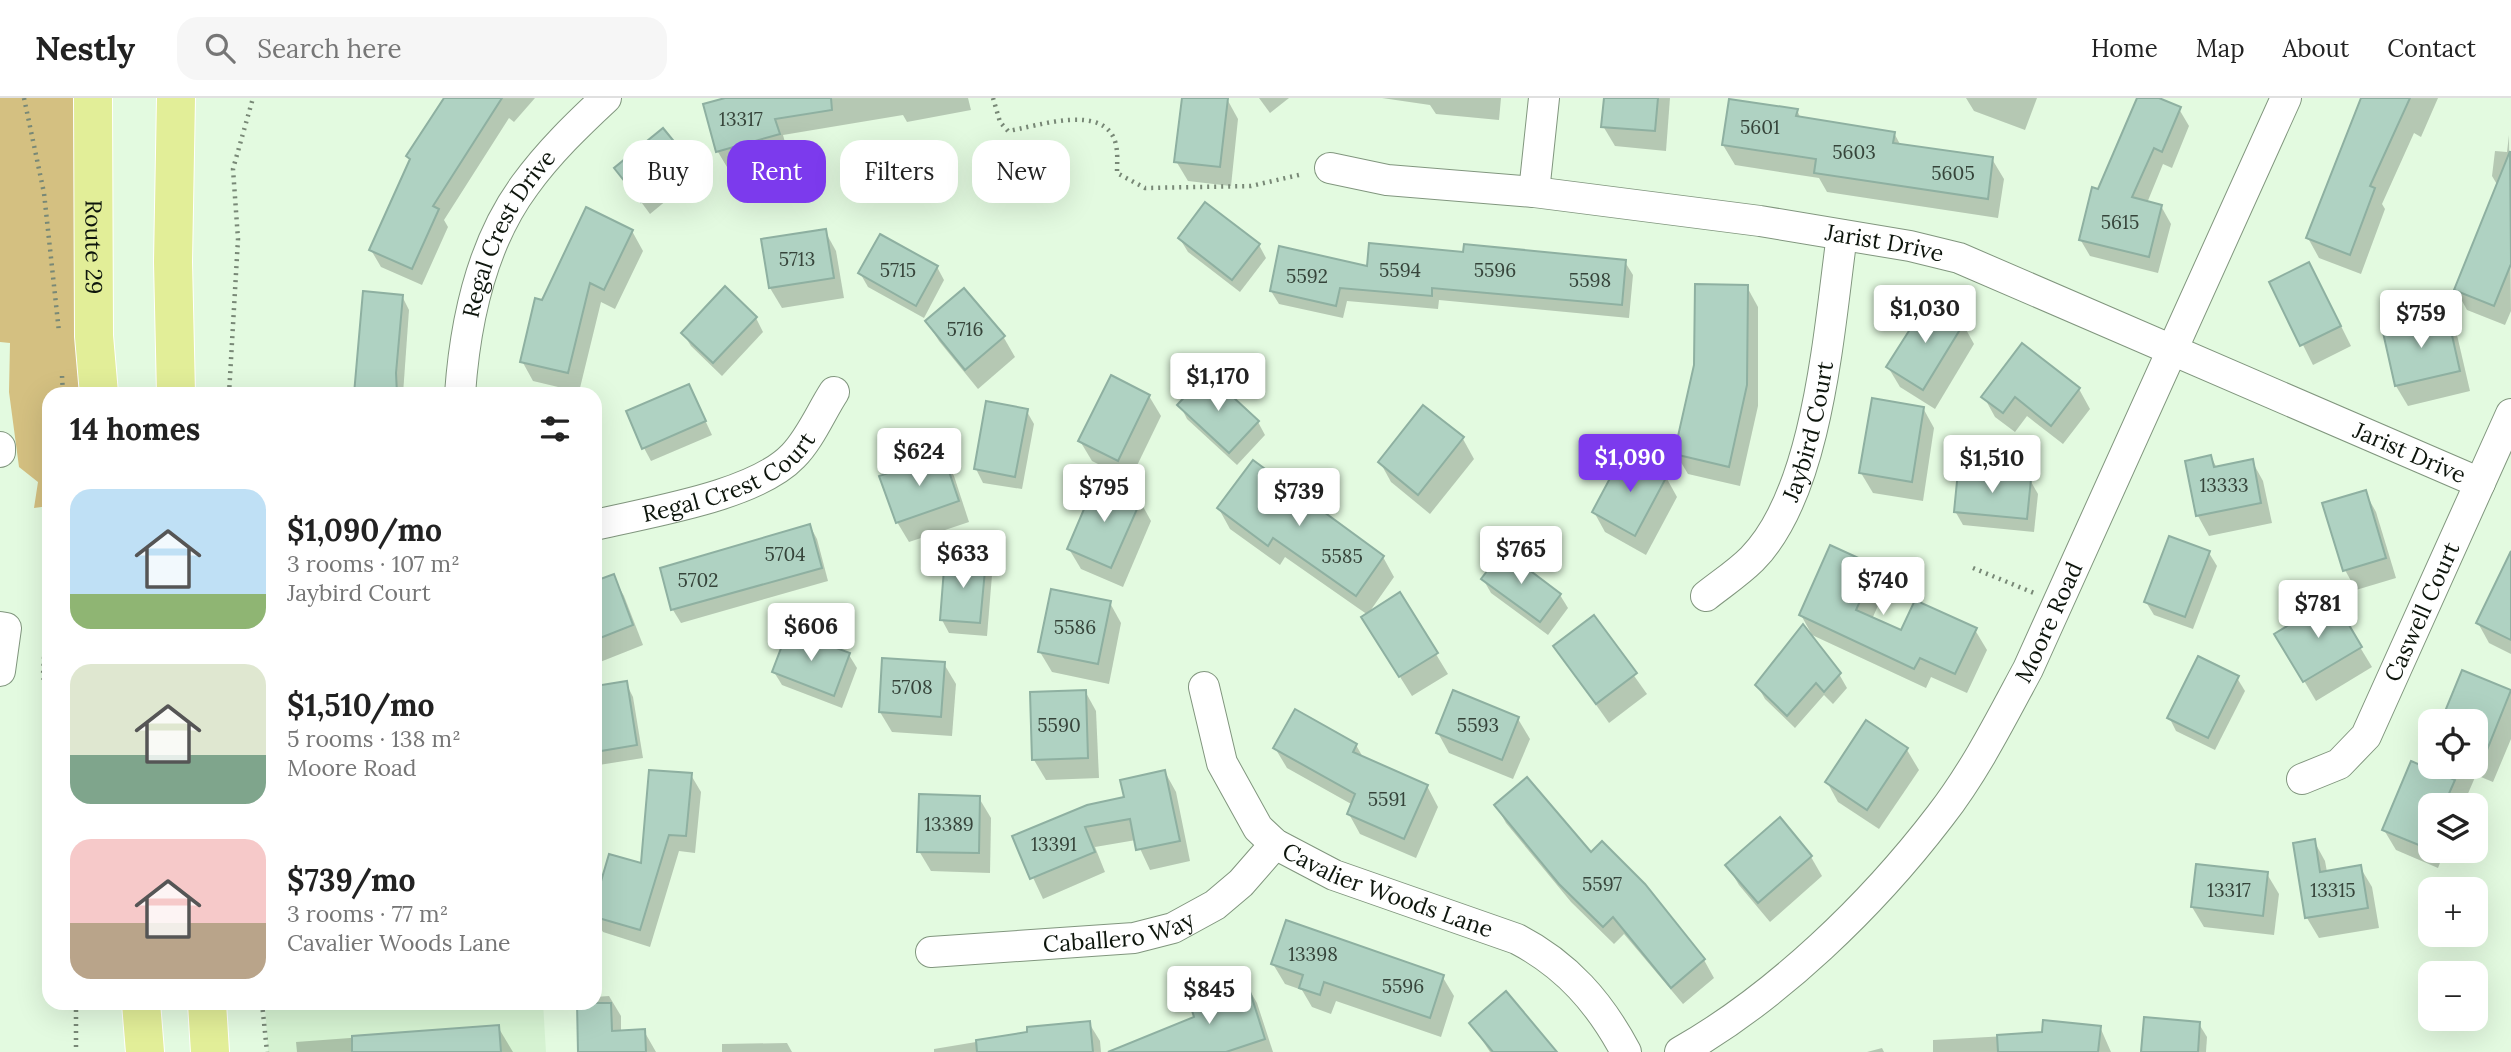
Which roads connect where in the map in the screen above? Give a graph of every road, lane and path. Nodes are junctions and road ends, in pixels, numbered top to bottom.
1 (24, 98) edge
2 (93, 98) edge
3 (176, 98) edge
4 (253, 98) edge
5 (606, 98) edge
6 (992, 98) edge
7 (1544, 98) edge
8 (2286, 98) edge
9 (1330, 168) joint
10 (1534, 192) junction
11 (1842, 235) junction
12 (60, 336) dead end
13 (2172, 349) junction
14 (62, 371) dead end
15 (63, 387) edge
16 (98, 387) edge
17 (176, 387) edge
18 (229, 387) edge
19 (460, 387) edge
20 (834, 392) dead end
21 (2511, 414) edge
22 (2480, 483) junction
23 (602, 523) edge
24 (1973, 568) dead end
25 (1706, 596) dead end
26 (2057, 604) junction
27 (3, 627) edge
28 (0, 671) edge
29 (1204, 687) dead end
30 (2302, 779) dead end
31 (1275, 844) junction
32 (931, 952) dead end
33 (76, 1010) edge
34 (142, 1010) edge
35 (207, 1010) edge
36 (263, 1010) edge
37 (76, 1052) edge
38 (145, 1052) edge
39 (210, 1052) edge
40 (267, 1052) edge
41 (1626, 1052) edge
42 (1680, 1052) edge

1 - 12 path
2 - 16 main road, Route 29
3 - 17 main road
4 - 18 path
5 - 19 street, Regal Crest Drive
6 - 9 path
7 - 10 street
8 - 13 street, Moore Road
9 - 10 street, Jarist Drive
10 - 11 street, Jarist Drive
11 - 13 street, Jarist Drive
11 - 25 street, Jaybird Court
13 - 22 street, Jarist Drive
13 - 26 street, Moore Road
14 - 15 path
20 - 23 street, Regal Crest Court
21 - 22 street, Caswell Court
22 - 30 street, Caswell Court
24 - 26 path
26 - 42 street, Moore Road
27 - 28 street
29 - 31 street, Cavalier Woods Lane
31 - 32 street, Caballero Way
31 - 41 street, Cavalier Woods Lane
33 - 37 path
34 - 38 main road
35 - 39 main road
36 - 40 path

